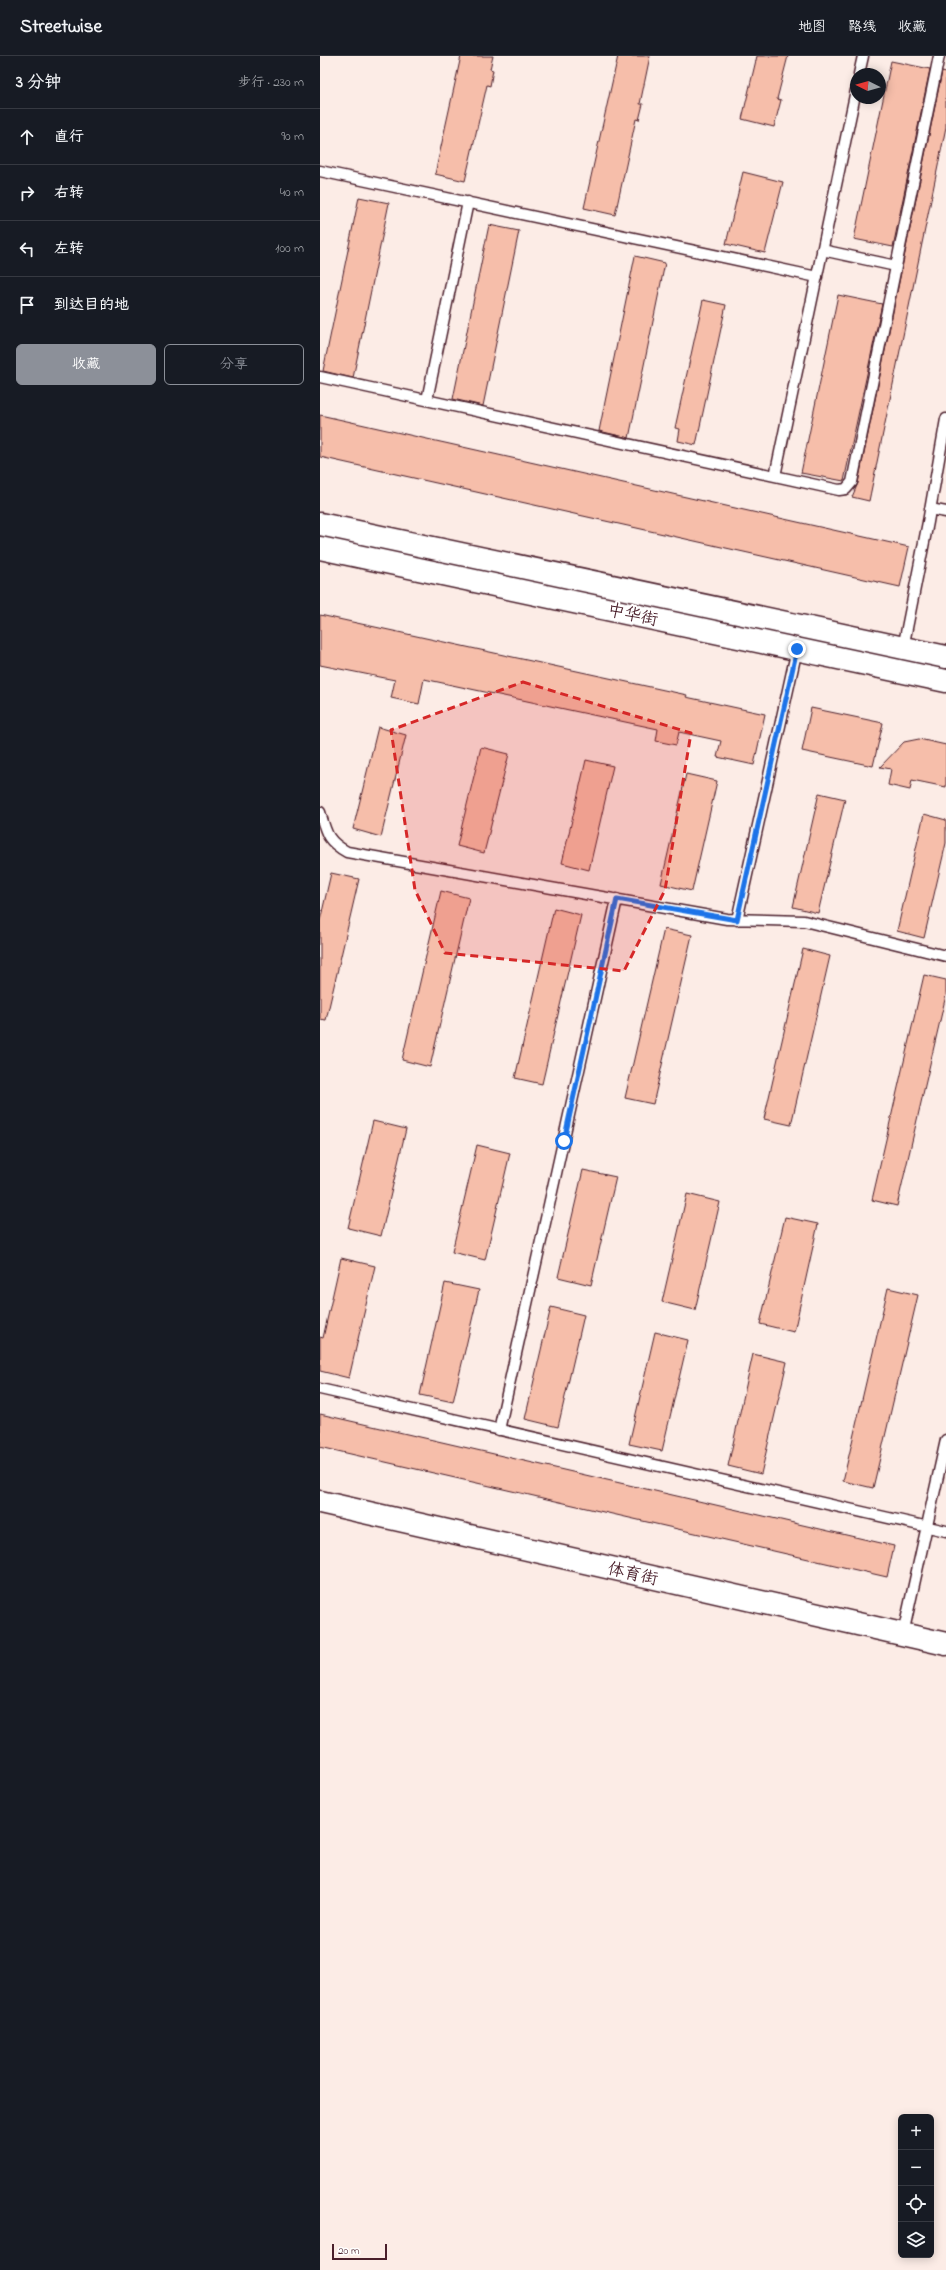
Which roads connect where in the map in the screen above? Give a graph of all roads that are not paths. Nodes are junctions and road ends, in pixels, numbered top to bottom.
1 (863, 56) edge
2 (939, 56) edge
3 (860, 68) edge
4 (853, 104) edge
5 (320, 171) edge
6 (468, 202) junction
7 (822, 250) junction
8 (896, 266) junction
9 (817, 277) junction
10 (320, 378) edge
11 (427, 400) junction
12 (946, 419) edge
13 (775, 476) junction
14 (930, 509) junction
15 (946, 512) edge
16 (320, 524) edge
17 (320, 548) edge
18 (903, 648) junction
19 (797, 649) junction
20 (946, 657) edge
21 (946, 681) edge
22 (320, 812) edge
23 (617, 899) junction
24 (737, 920) junction
25 (946, 956) edge
26 (320, 1389) edge
27 (499, 1430) junction
28 (946, 1440) edge
29 (320, 1502) edge
30 (927, 1527) junction
31 (946, 1531) edge
32 (903, 1634) junction
33 (946, 1644) edge

1 - 3 lane
2 - 8 lane
4 - 7 lane
5 - 6 lane
6 - 9 lane
6 - 11 lane
7 - 8 lane
7 - 9 lane
8 - 13 lane
9 - 13 lane
10 - 11 lane
11 - 13 lane
12 - 14 lane
14 - 15 lane
14 - 18 lane
16 - 18 main road, 中华街
17 - 19 main road, 中华街
18 - 20 main road, 中华街
19 - 21 main road, 中华街
19 - 24 lane
22 - 23 lane
23 - 24 lane
23 - 27 lane
24 - 25 lane
26 - 27 lane
27 - 30 lane
28 - 30 lane
29 - 32 main road, 体育街
30 - 31 lane
30 - 32 lane
32 - 33 main road, 体育街

